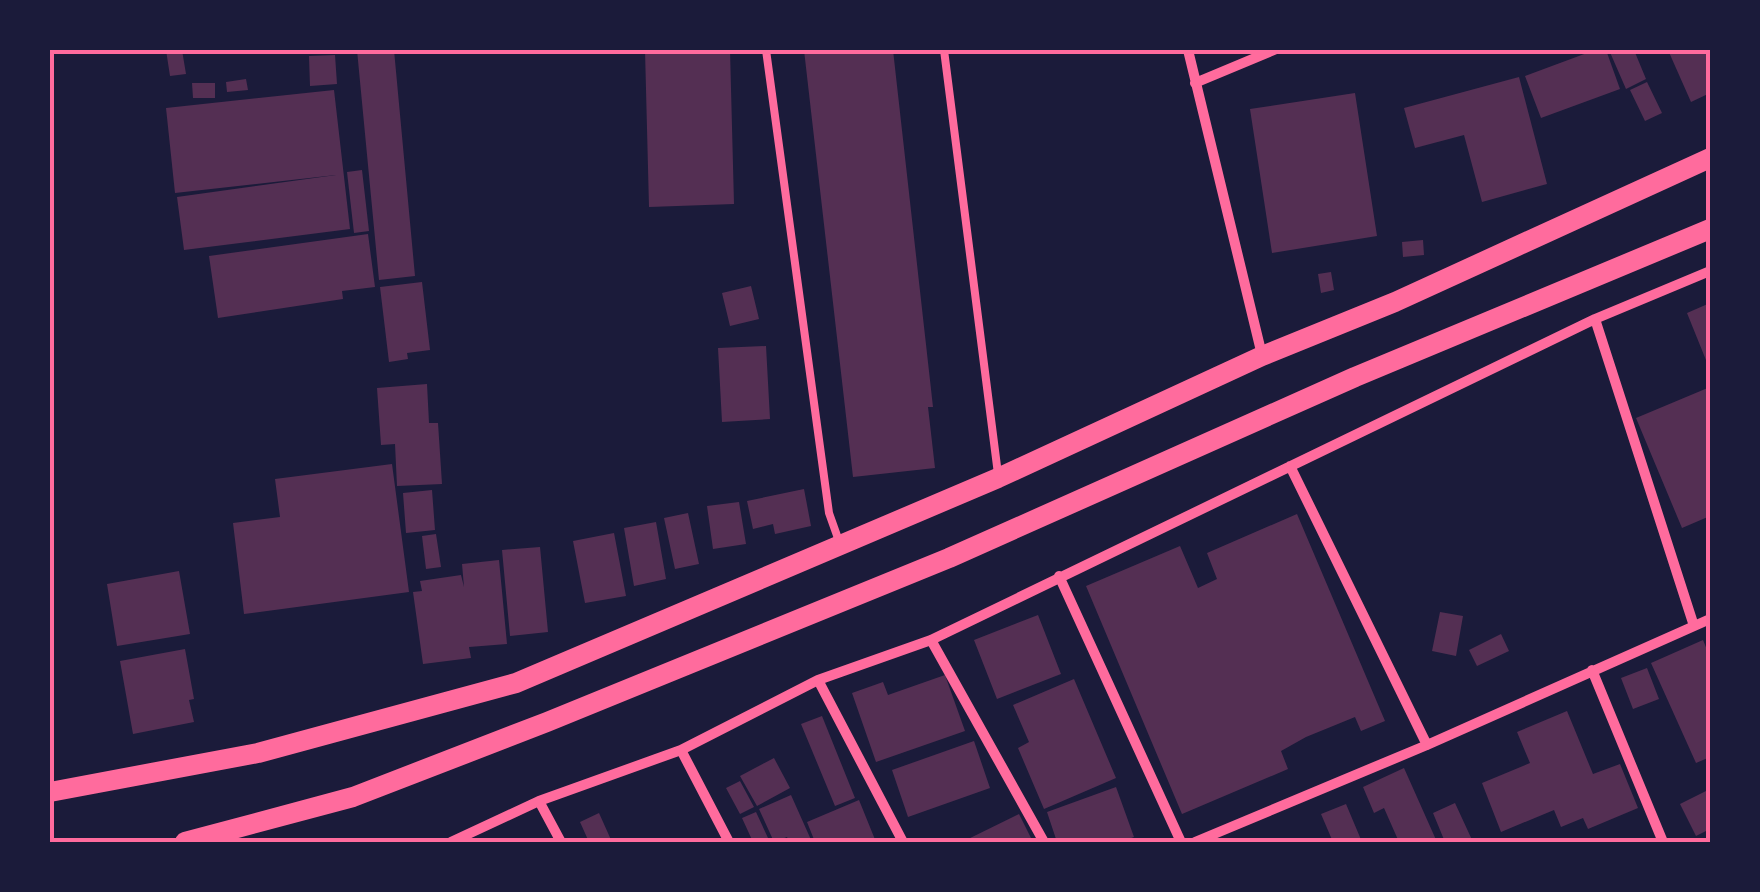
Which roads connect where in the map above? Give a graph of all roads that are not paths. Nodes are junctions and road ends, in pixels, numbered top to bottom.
1 (766, 50) edge
2 (944, 50) edge
3 (1188, 50) edge
4 (1274, 50) edge
5 (1195, 83) junction
6 (1710, 158) edge
7 (1710, 229) edge
8 (1710, 272) edge
9 (1595, 319) junction
10 (1262, 356) junction
11 (1290, 466) junction
12 (998, 478) junction
13 (841, 546) junction
14 (1059, 576) junction
15 (1710, 619) edge
16 (1694, 626) junction
17 (931, 640) junction
18 (1592, 670) junction
19 (818, 680) junction
20 (1426, 745) junction
21 (680, 750) junction
22 (50, 792) edge
23 (539, 801) junction
24 (186, 842) edge
25 (451, 842) edge
26 (560, 842) edge
27 (729, 842) edge
28 (903, 842) edge
29 (1044, 842) edge
30 (1181, 842) edge
31 (1195, 842) edge
32 (1662, 842) edge

1 - 13 lane
2 - 12 lane
3 - 5 street
4 - 5 street
5 - 10 street
6 - 10 main road
7 - 24 main road
8 - 9 street
9 - 11 street
9 - 16 street
10 - 12 main road
11 - 14 street
11 - 20 street
12 - 13 main road
13 - 22 main road
14 - 17 street
14 - 30 street
15 - 16 street
16 - 18 street
17 - 19 street
17 - 29 street
18 - 20 street
18 - 32 street
19 - 21 street
19 - 28 street
20 - 31 street
21 - 23 street
21 - 27 street
23 - 25 street
23 - 26 street

